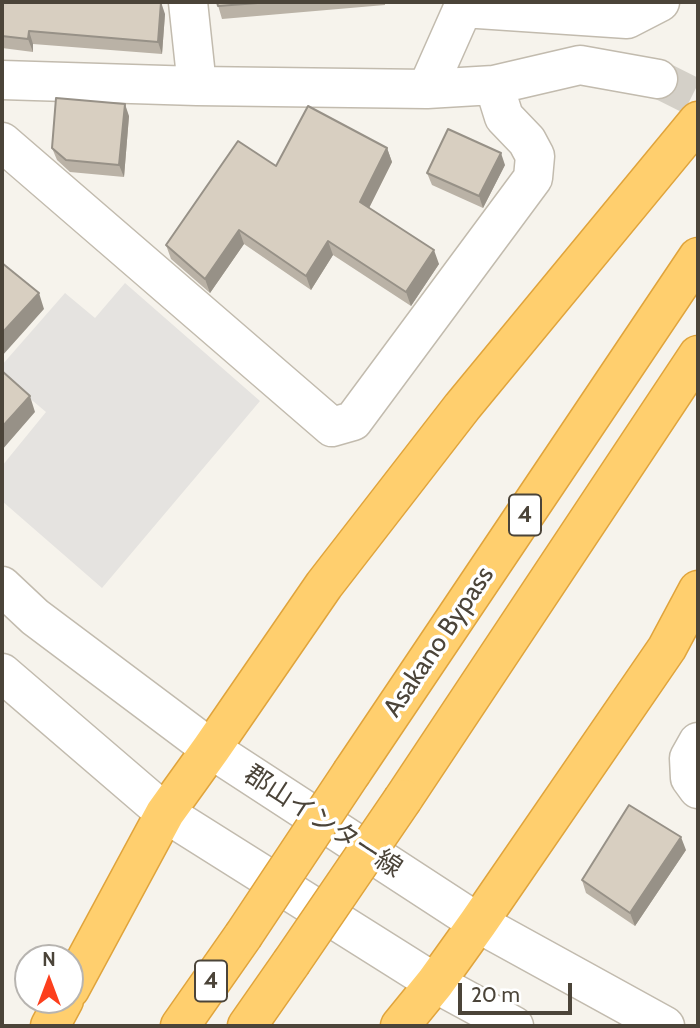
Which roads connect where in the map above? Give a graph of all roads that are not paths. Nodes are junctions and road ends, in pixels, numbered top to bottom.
1 (188, 2) edge
2 (660, 2) edge
3 (584, 9) edge
4 (658, 79) tunnel mouth
5 (2, 80) edge
6 (494, 85) junction
7 (197, 86) junction
8 (427, 89) junction
9 (698, 121) edge
10 (2, 142) edge
11 (698, 257) edge
12 (698, 355) edge
13 (2, 586) edge
14 (698, 590) edge
15 (2, 673) edge
16 (698, 742) edge
17 (211, 749) junction
18 (698, 789) edge
19 (165, 813) junction
20 (478, 923) junction
21 (84, 963) edge
22 (435, 983) junction
23 (180, 1026) edge
24 (247, 1026) edge
25 (400, 1026) edge
26 (514, 1026) edge
27 (666, 1026) edge

1 - 7 street
2 - 3 street
3 - 8 street
4 - 6 street
5 - 7 street
6 - 8 street
6 - 10 street
7 - 8 street
9 - 17 highway
11 - 23 highway, Asakano Bypass / 4, bridge
12 - 24 highway, 4, bridge
13 - 17 street, 郡山インター線
14 - 20 highway
15 - 19 street
16 - 18 street
17 - 19 highway
17 - 20 street, 郡山インター線
19 - 21 highway
19 - 22 street
20 - 22 highway
20 - 27 street, 郡山インター線
22 - 25 highway
22 - 26 street

